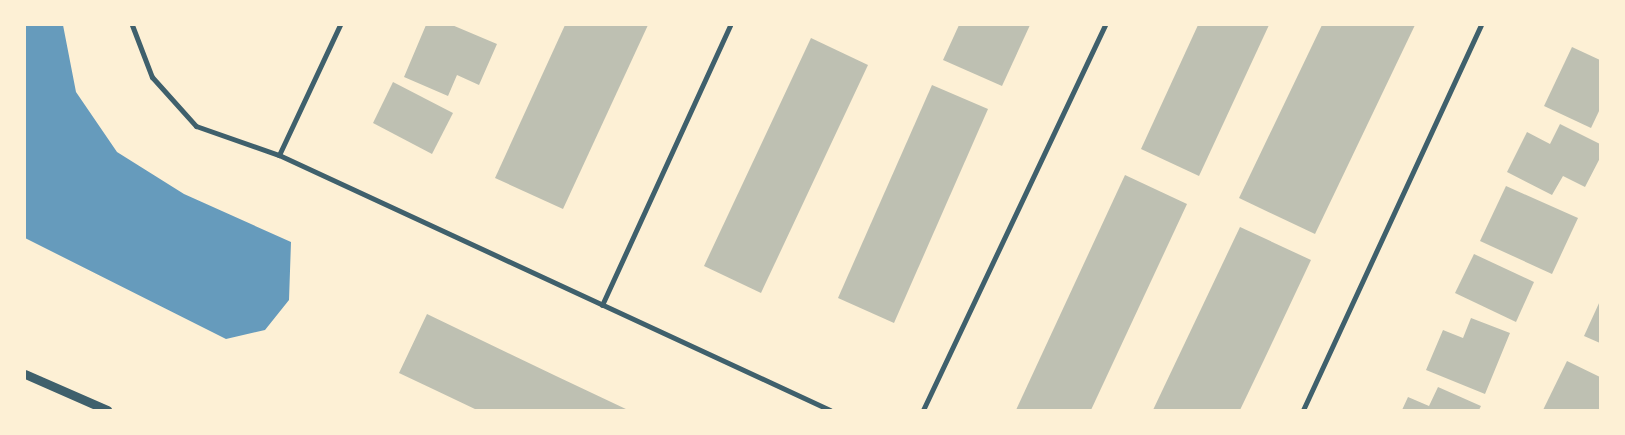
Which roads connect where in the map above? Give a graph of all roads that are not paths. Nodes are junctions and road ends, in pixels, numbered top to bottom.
1 (132, 25) edge
2 (340, 25) edge
3 (730, 25) edge
4 (1105, 25) edge
5 (1481, 25) edge
6 (280, 155) junction
7 (602, 305) junction
8 (25, 374) edge
9 (107, 410) edge
10 (830, 410) edge
11 (923, 410) edge
12 (1302, 410) edge

1 - 6 street
2 - 6 street
3 - 7 street
4 - 11 street
5 - 12 street
6 - 7 street
7 - 10 street
8 - 9 street

